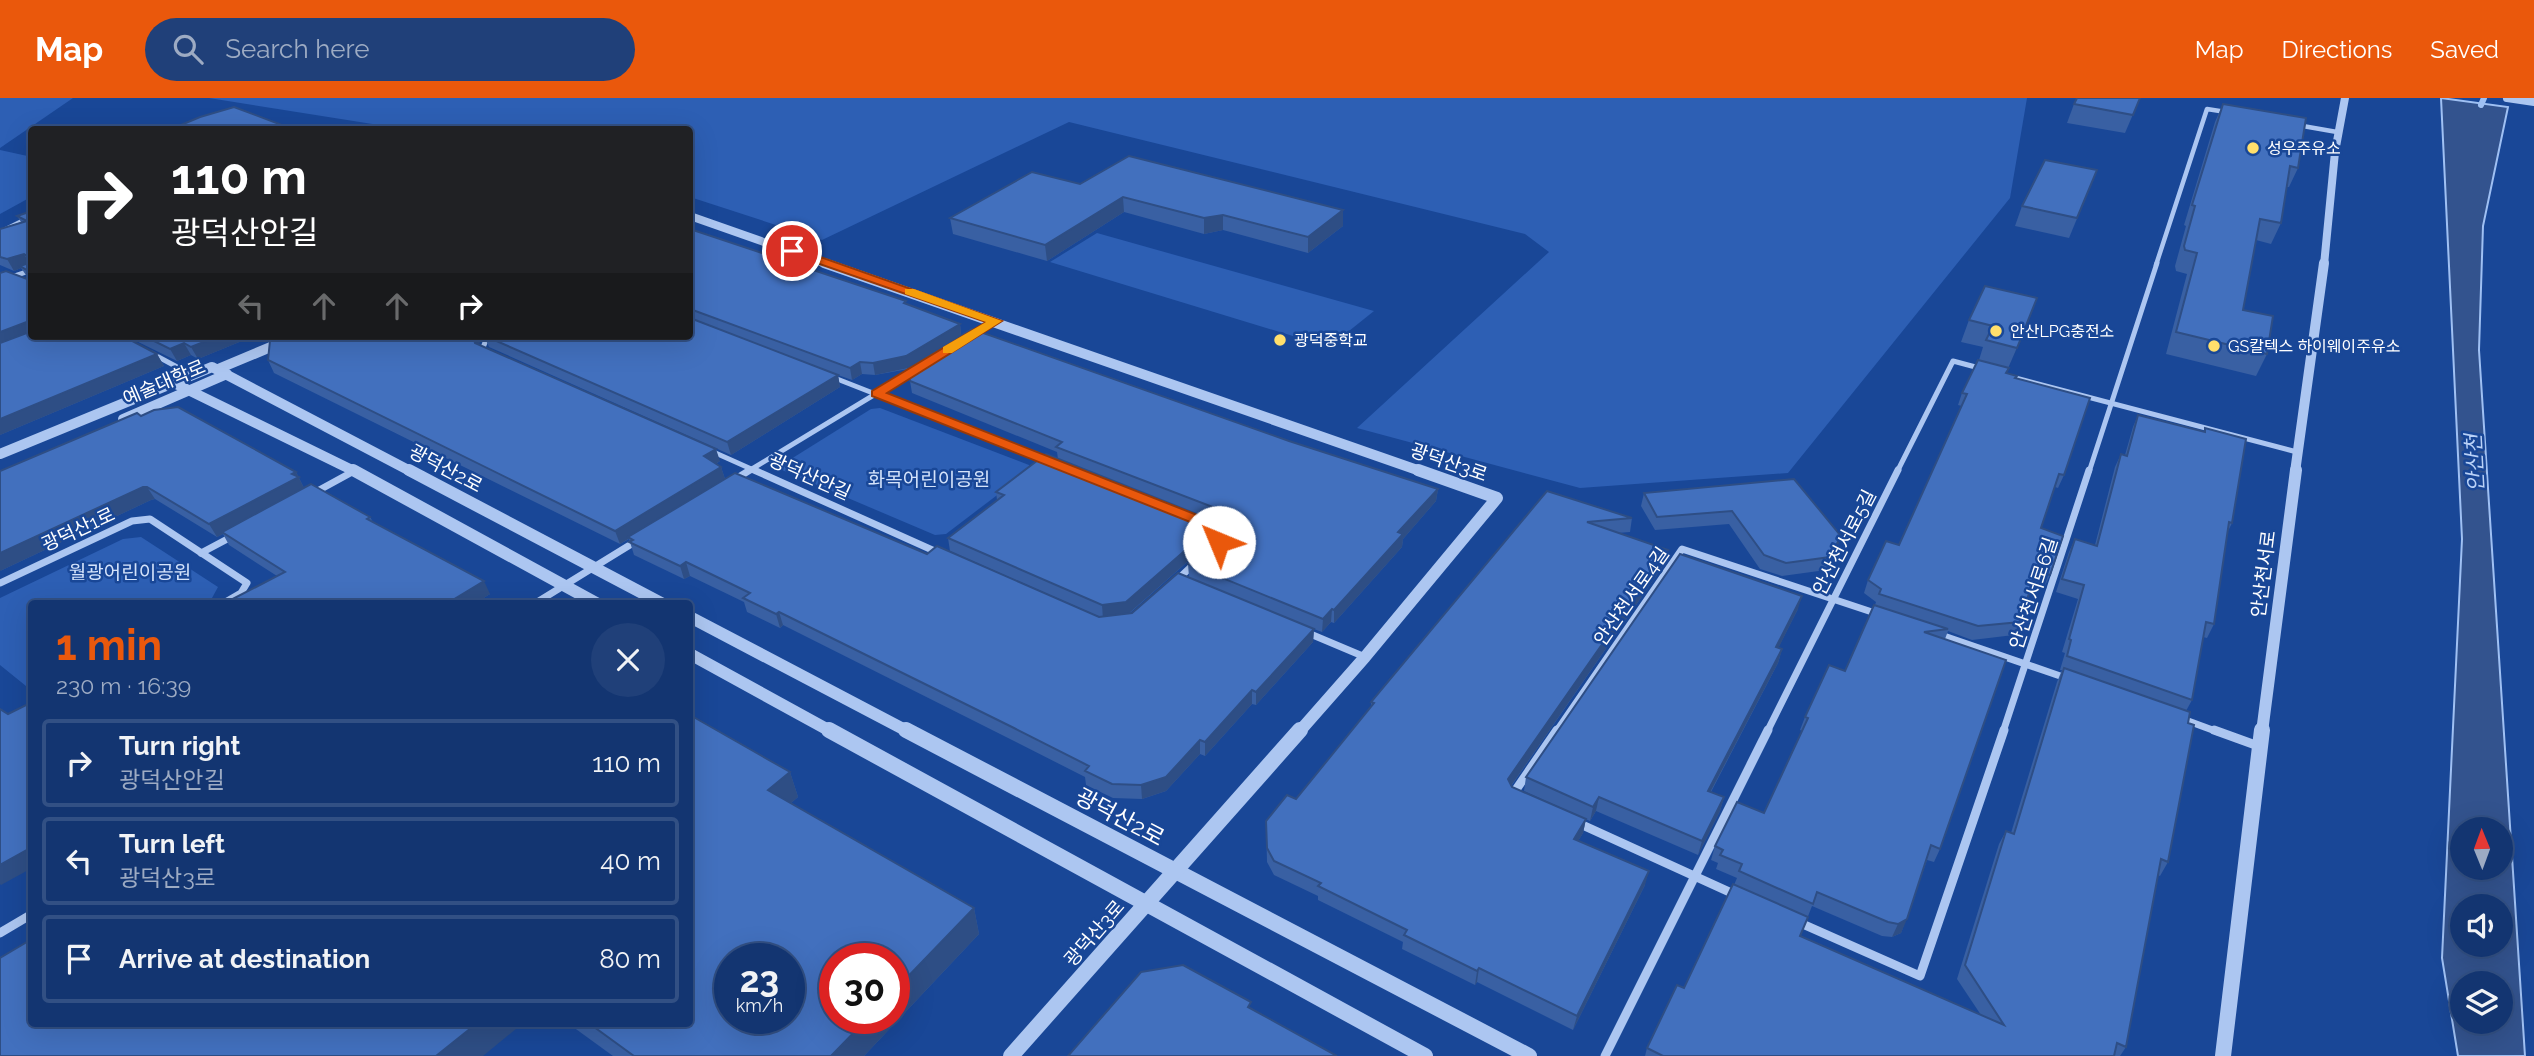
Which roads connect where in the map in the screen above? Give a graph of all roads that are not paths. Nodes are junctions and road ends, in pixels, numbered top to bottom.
1 (2345, 98) edge
2 (2507, 98) edge
3 (2534, 102) edge
4 (2237, 114) edge
5 (2287, 123) edge
6 (2337, 132) junction
7 (693, 217) edge
8 (28, 218) edge
9 (0, 232) edge
10 (28, 271) edge
11 (7, 273) edge
12 (14, 276) junction
13 (0, 281) edge
14 (23, 281) edge
15 (996, 321) junction
16 (288, 340) edge
17 (486, 340) edge
18 (960, 343) edge
19 (143, 349) edge
20 (494, 356) edge
21 (924, 365) edge
22 (219, 370) junction
23 (192, 374) junction
24 (827, 375) edge
25 (172, 382) junction
26 (191, 390) junction
27 (877, 394) junction
28 (2112, 403) junction
29 (115, 423) edge
30 (702, 447) edge
31 (2297, 453) junction
32 (0, 454) edge
33 (1058, 465) edge
34 (751, 468) junction
35 (354, 471) junction
36 (729, 483) edge
37 (307, 496) edge
38 (1188, 516) edge
39 (650, 532) edge
40 (236, 534) edge
41 (1209, 551) edge
42 (201, 553) junction
43 (952, 558) edge
44 (1198, 561) edge
45 (593, 567) junction
46 (1178, 579) junction
47 (0, 583) edge
48 (1190, 584) edge
49 (564, 585) junction
50 (1168, 587) edge
51 (1834, 599) junction
52 (229, 600) edge
53 (540, 600) edge
54 (591, 600) edge
55 (655, 600) edge
56 (1885, 616) edge
57 (693, 619) edge
58 (1924, 629) edge
59 (1303, 631) edge
60 (693, 656) edge
61 (1365, 657) junction
62 (2026, 664) junction
63 (2079, 682) edge
64 (2170, 714) edge
65 (2261, 747) junction
66 (1525, 799) edge
67 (1573, 821) edge
68 (1173, 870) junction
69 (1693, 876) junction
70 (1744, 898) edge
71 (1144, 903) junction
72 (28, 916) edge
73 (1794, 920) edge
74 (0, 933) edge
75 (1011, 1056) edge
76 (1425, 1056) edge
77 (1529, 1056) edge
78 (1605, 1056) edge
79 (2223, 1056) edge

1 - 6 street, 안산천서로
2 - 3 street
4 - 28 street, 안산천서로6길
5 - 6 street
6 - 31 street, 안산천서로
7 - 15 street, 광덕산3로
8 - 9 street
10 - 12 street
11 - 12 street
12 - 13 street
12 - 14 street
15 - 18 street
15 - 61 street, 광덕산3로
16 - 22 street, 예술대학로
17 - 20 street
19 - 23 street
21 - 27 street, 광덕산안길
22 - 23 street, 예술대학로
22 - 26 street, 예술대학로
22 - 45 street, 광덕산2로
23 - 25 street, 예술대학로
24 - 27 street
25 - 26 street
25 - 32 street, 예술대학로
26 - 29 street, 예술대학로
26 - 35 street
27 - 33 street
27 - 34 street, 광덕산안길
28 - 31 street, 안산천서로5길
28 - 51 street, 안산천서로5길
28 - 62 street, 안산천서로6길
30 - 34 street, 광덕산안길
31 - 65 street, 안산천서로
34 - 36 street, 광덕산안길
34 - 43 street, 광덕산안길
35 - 37 street
35 - 49 street
38 - 41 street
39 - 45 street
40 - 42 street
42 - 47 street, 광덕산1로
42 - 52 street, 광덕산1로
44 - 46 street
45 - 49 street
45 - 55 street, 광덕산2로
46 - 48 street
46 - 50 street
49 - 53 street
49 - 54 street
51 - 56 street, 안산천서로4길
51 - 66 street, 안산천서로4길
51 - 69 street, 안산천서로5길
57 - 68 street, 광덕산2로
58 - 62 street
59 - 61 street
60 - 71 street
61 - 68 street, 광덕산3로
62 - 63 street
62 - 73 street, 안산천서로6길
64 - 65 street
65 - 79 street, 안산천서로
67 - 69 street
68 - 71 street, 광덕산3로
68 - 77 street, 광덕산2로
69 - 70 street
69 - 78 street, 안산천서로5길
71 - 75 street, 광덕산3로
71 - 76 street
72 - 74 street

